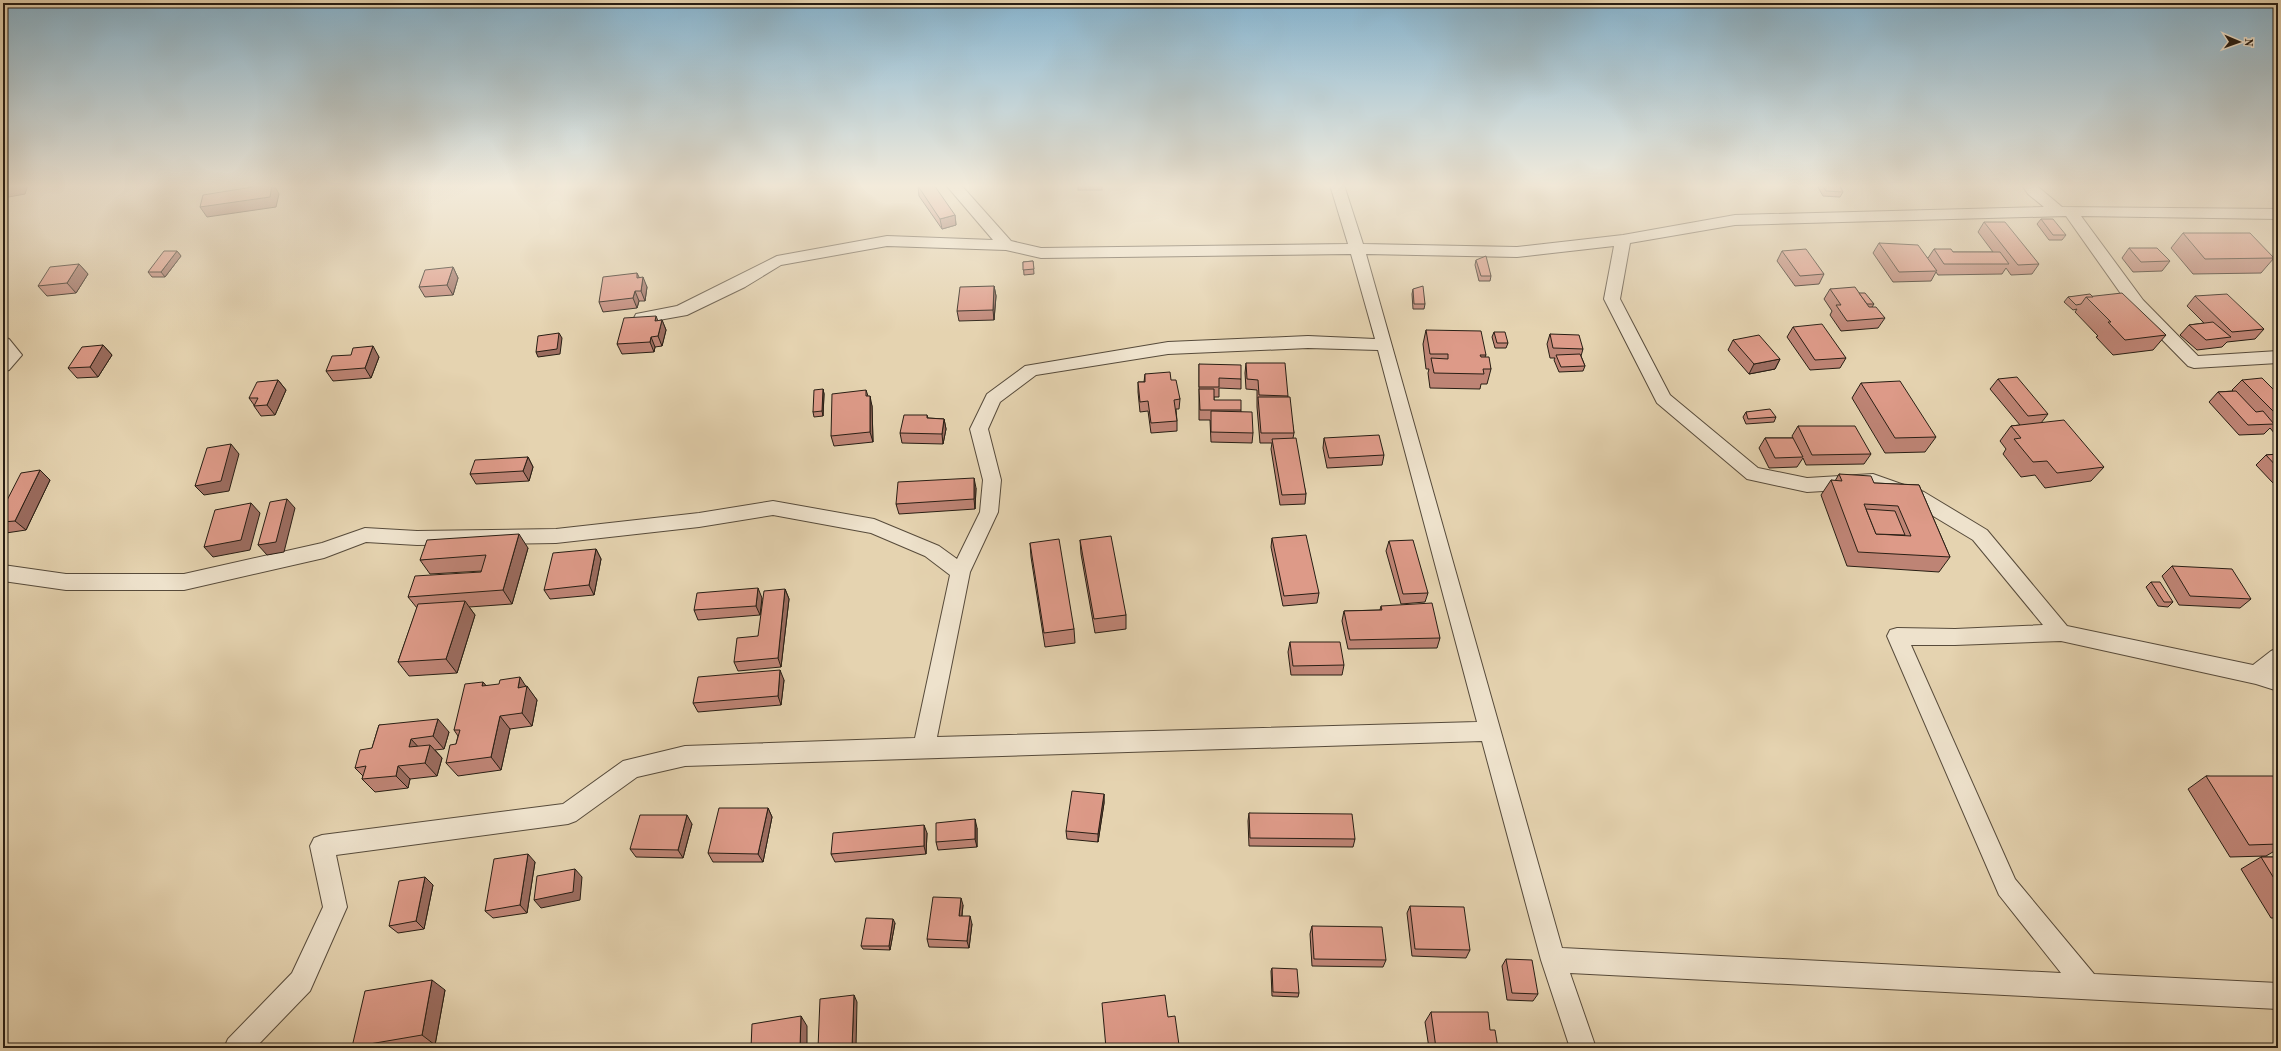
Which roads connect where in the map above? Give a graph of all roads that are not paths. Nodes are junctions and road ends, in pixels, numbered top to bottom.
1 (996, 234) edge
2 (1352, 234) edge
3 (1657, 234) edge
4 (2082, 234) edge
5 (1623, 240) junction
6 (1006, 245) junction
7 (1357, 250) junction
8 (642, 318) edge
9 (3, 344) edge
10 (1385, 345) junction
11 (2274, 360) edge
12 (3, 366) edge
13 (960, 572) junction
14 (3, 573) edge
15 (2061, 633) junction
16 (2278, 657) edge
17 (2256, 675) junction
18 (2278, 682) edge
19 (1490, 731) junction
20 (924, 747) junction
21 (1553, 960) junction
22 (2087, 986) junction
23 (2278, 996) edge
24 (238, 1048) edge
25 (1583, 1048) edge

1 - 6 street
2 - 7 street
3 - 5 street
4 - 11 street
5 - 7 street
5 - 15 street
6 - 7 street
6 - 8 street
7 - 10 street
9 - 12 street
10 - 13 street
10 - 19 street
13 - 14 street
13 - 20 street
15 - 17 street
15 - 22 street
16 - 17 street
17 - 18 street
19 - 20 street
19 - 21 street
20 - 24 street
21 - 22 street
21 - 25 street
22 - 23 street

